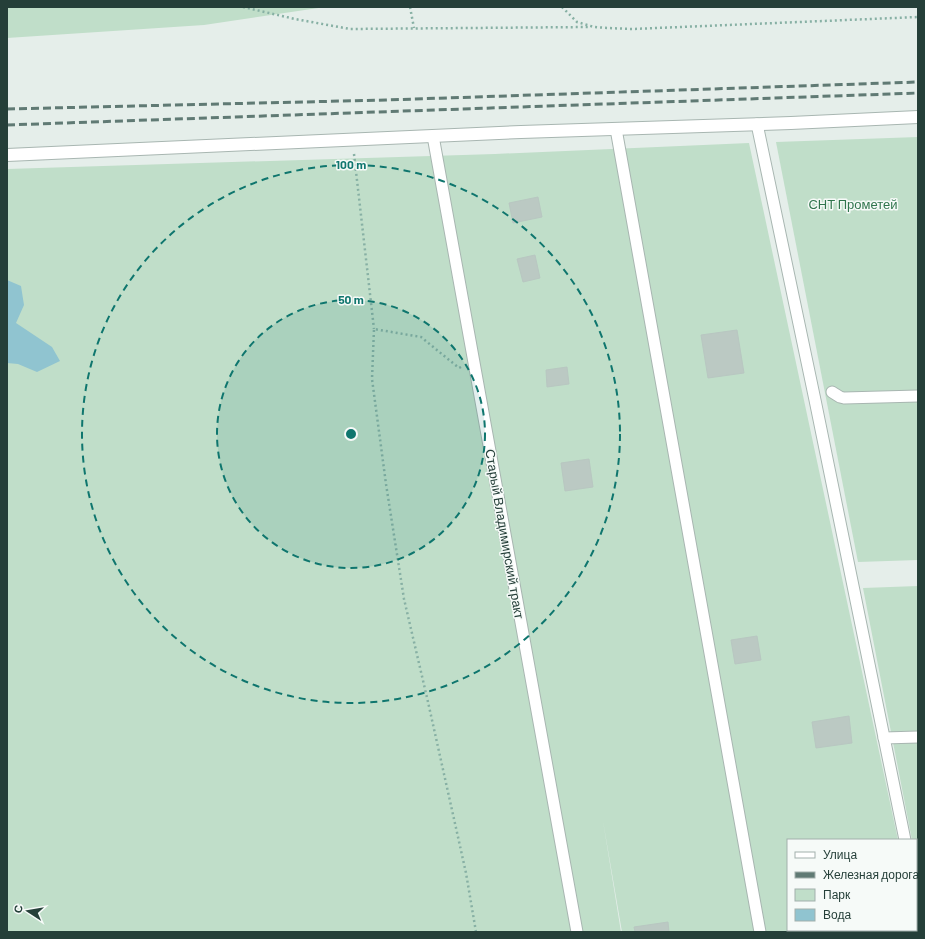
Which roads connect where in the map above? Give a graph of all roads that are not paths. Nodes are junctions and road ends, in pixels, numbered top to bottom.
1 (918, 117) edge
2 (757, 124) junction
3 (616, 129) junction
4 (433, 136) junction
5 (7, 155) edge
6 (832, 392) dead end
7 (918, 396) edge
8 (918, 737) edge
9 (884, 738) junction
10 (905, 839) edge
11 (577, 932) edge
12 (760, 932) edge

1 - 2 street
2 - 3 street
2 - 9 lane
3 - 4 street
3 - 12 lane
4 - 5 street
4 - 11 lane, Старый Владимирский тракт
6 - 7 lane
8 - 9 lane
9 - 10 lane

